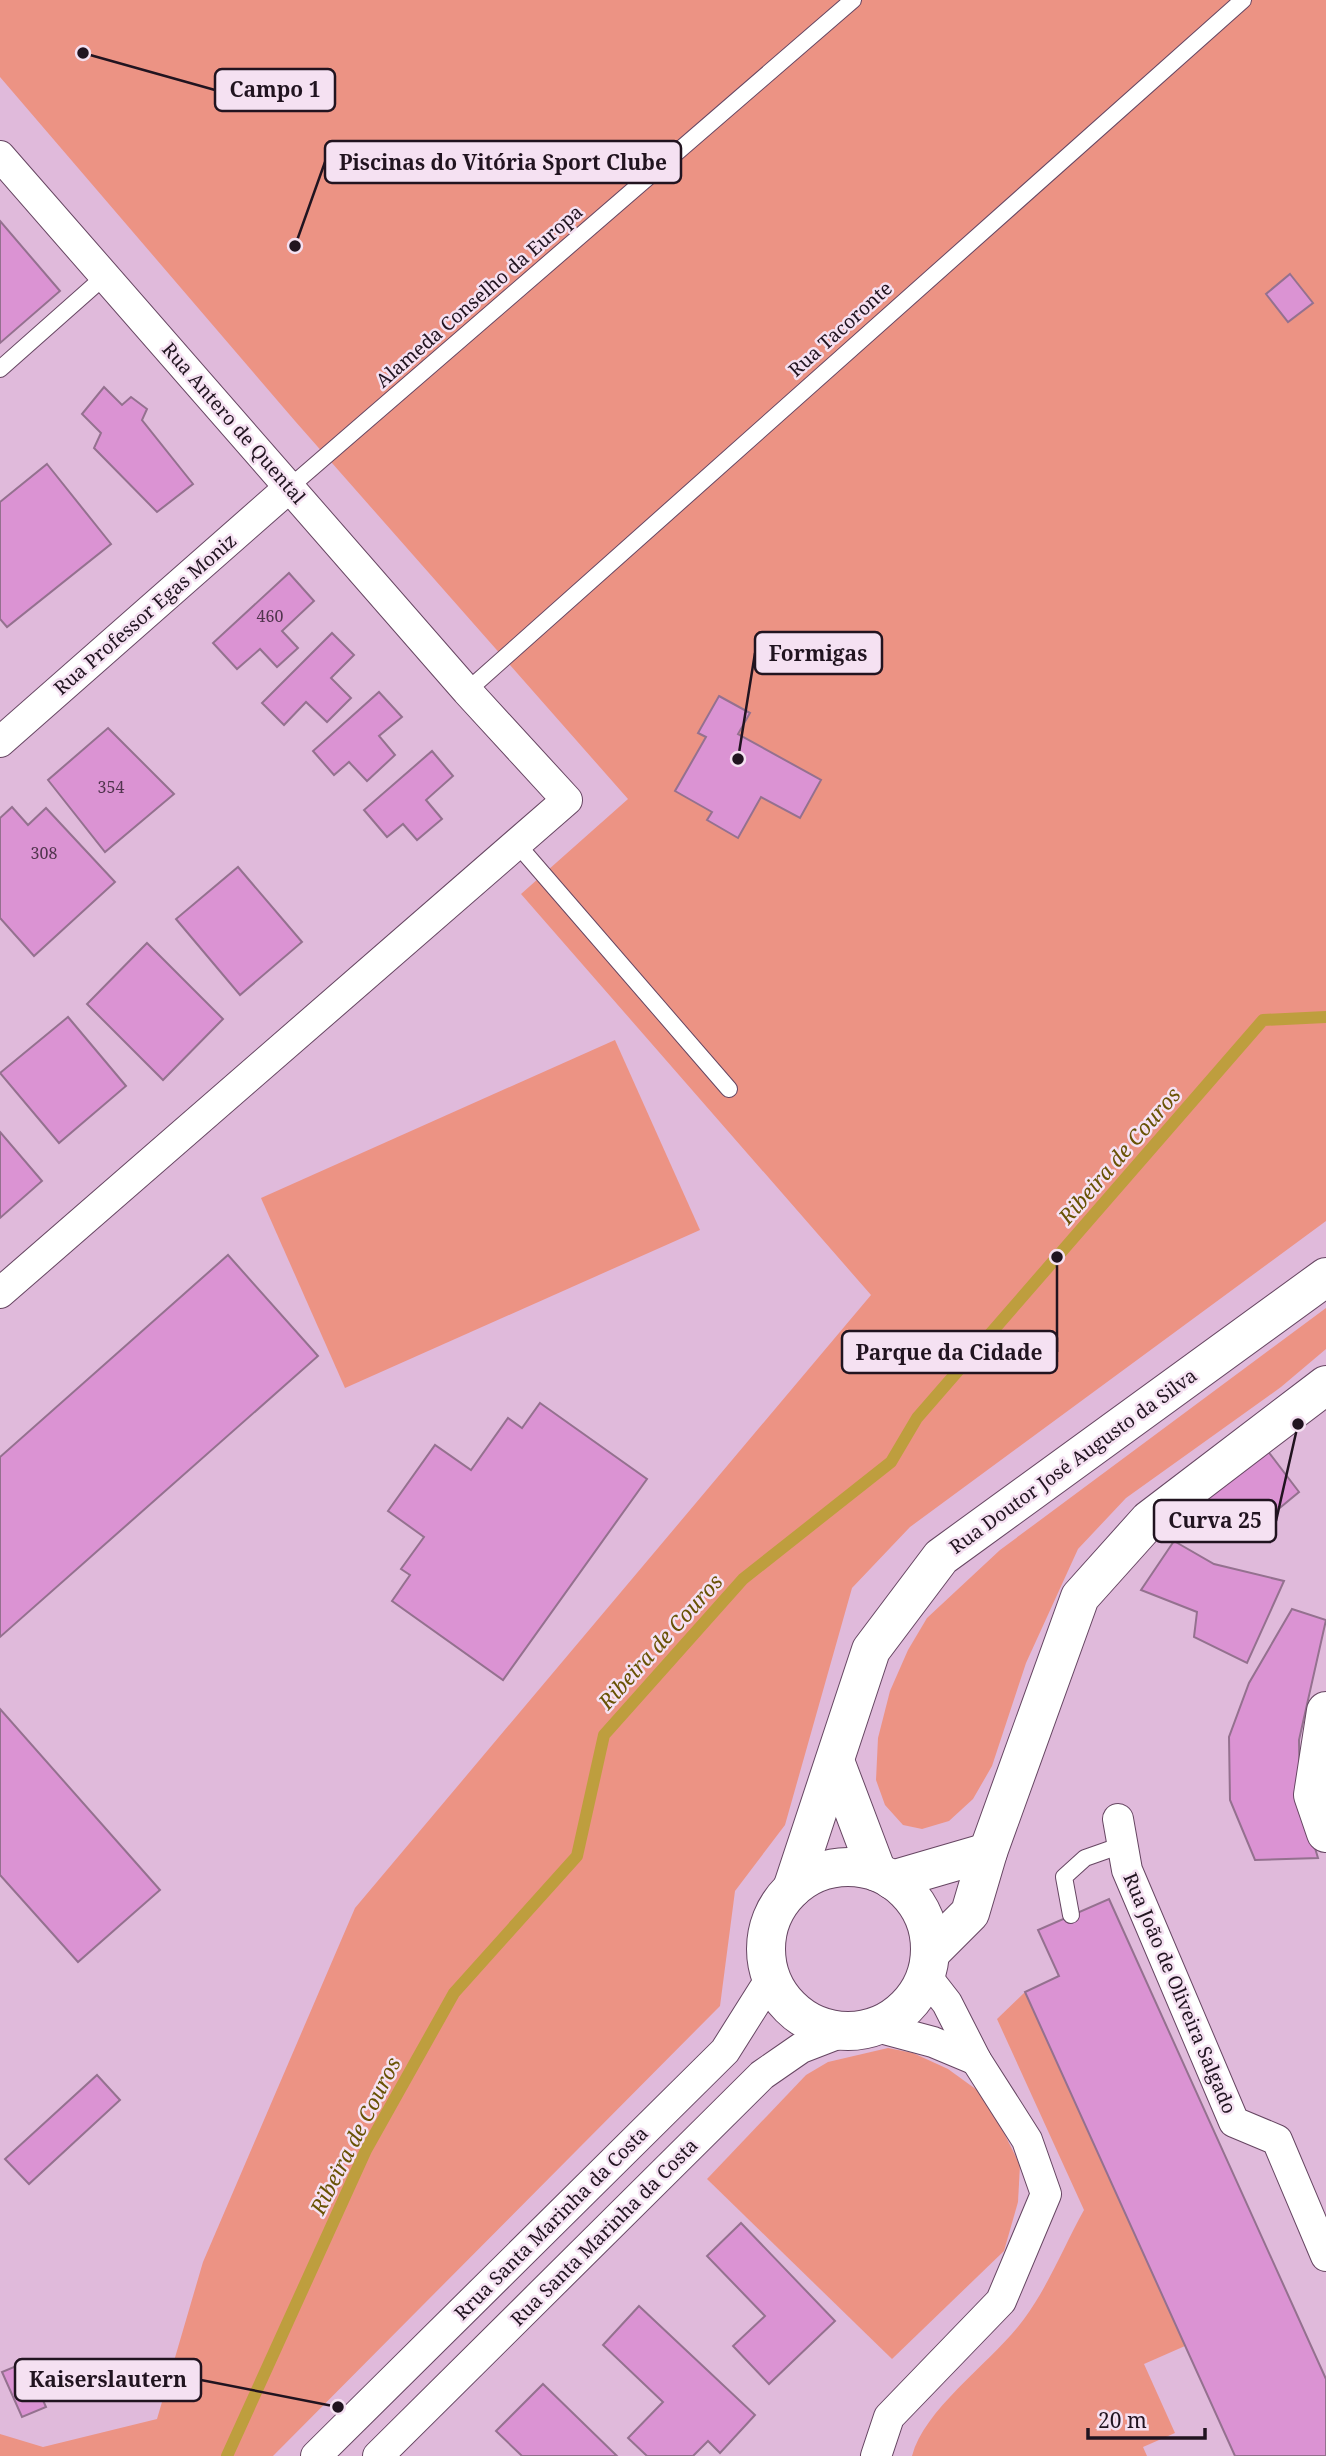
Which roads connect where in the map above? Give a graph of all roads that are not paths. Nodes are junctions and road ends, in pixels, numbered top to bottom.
1 (853, 0) edge
2 (1243, 0) edge
3 (0, 156) edge
4 (106, 276) junction
5 (0, 369) edge
6 (290, 486) junction
7 (467, 691) junction
8 (0, 742) edge
9 (516, 844) junction
10 (729, 1089) dead end
11 (1326, 1276) edge
12 (0, 1293) edge
13 (1326, 1385) edge
14 (1326, 1711) edge
15 (835, 1761) junction
16 (1120, 1832) joint
17 (1326, 1833) edge
18 (988, 1852) junction
19 (885, 1876) junction
20 (792, 1889) junction
21 (1071, 1915) dead end
22 (928, 1964) junction
23 (771, 1978) junction
24 (861, 2029) junction
25 (976, 2060) junction
26 (1326, 2256) edge
27 (316, 2456) edge
28 (378, 2456) edge
29 (876, 2456) edge

1 - 6 lane, Alameda Conselho da Europa
2 - 7 lane, Rua Tacoronte
3 - 4 street, Rua Antero de Quental
4 - 5 lane
4 - 6 street, Rua Antero de Quental
6 - 7 street, Rua Antero de Quental
6 - 8 street, Rua Professor Egas Moniz
7 - 9 street, Rua Antero de Quental
9 - 10 lane
9 - 12 street
11 - 15 street, Rua Doutor José Augusto da Silva
13 - 18 street
14 - 17 street
15 - 19 street
15 - 20 street, Rua Doutor José Augusto da Silva
16 - 21 lane
16 - 26 street, Rua João de Oliveira Salgado
18 - 19 street
18 - 22 street
19 - 20 street
19 - 22 street
20 - 23 street
22 - 24 street
22 - 25 street
23 - 24 street
23 - 27 street, Rrua Santa Marinha da Costa
24 - 25 street
24 - 28 street, Rua Santa Marinha da Costa
25 - 29 street

